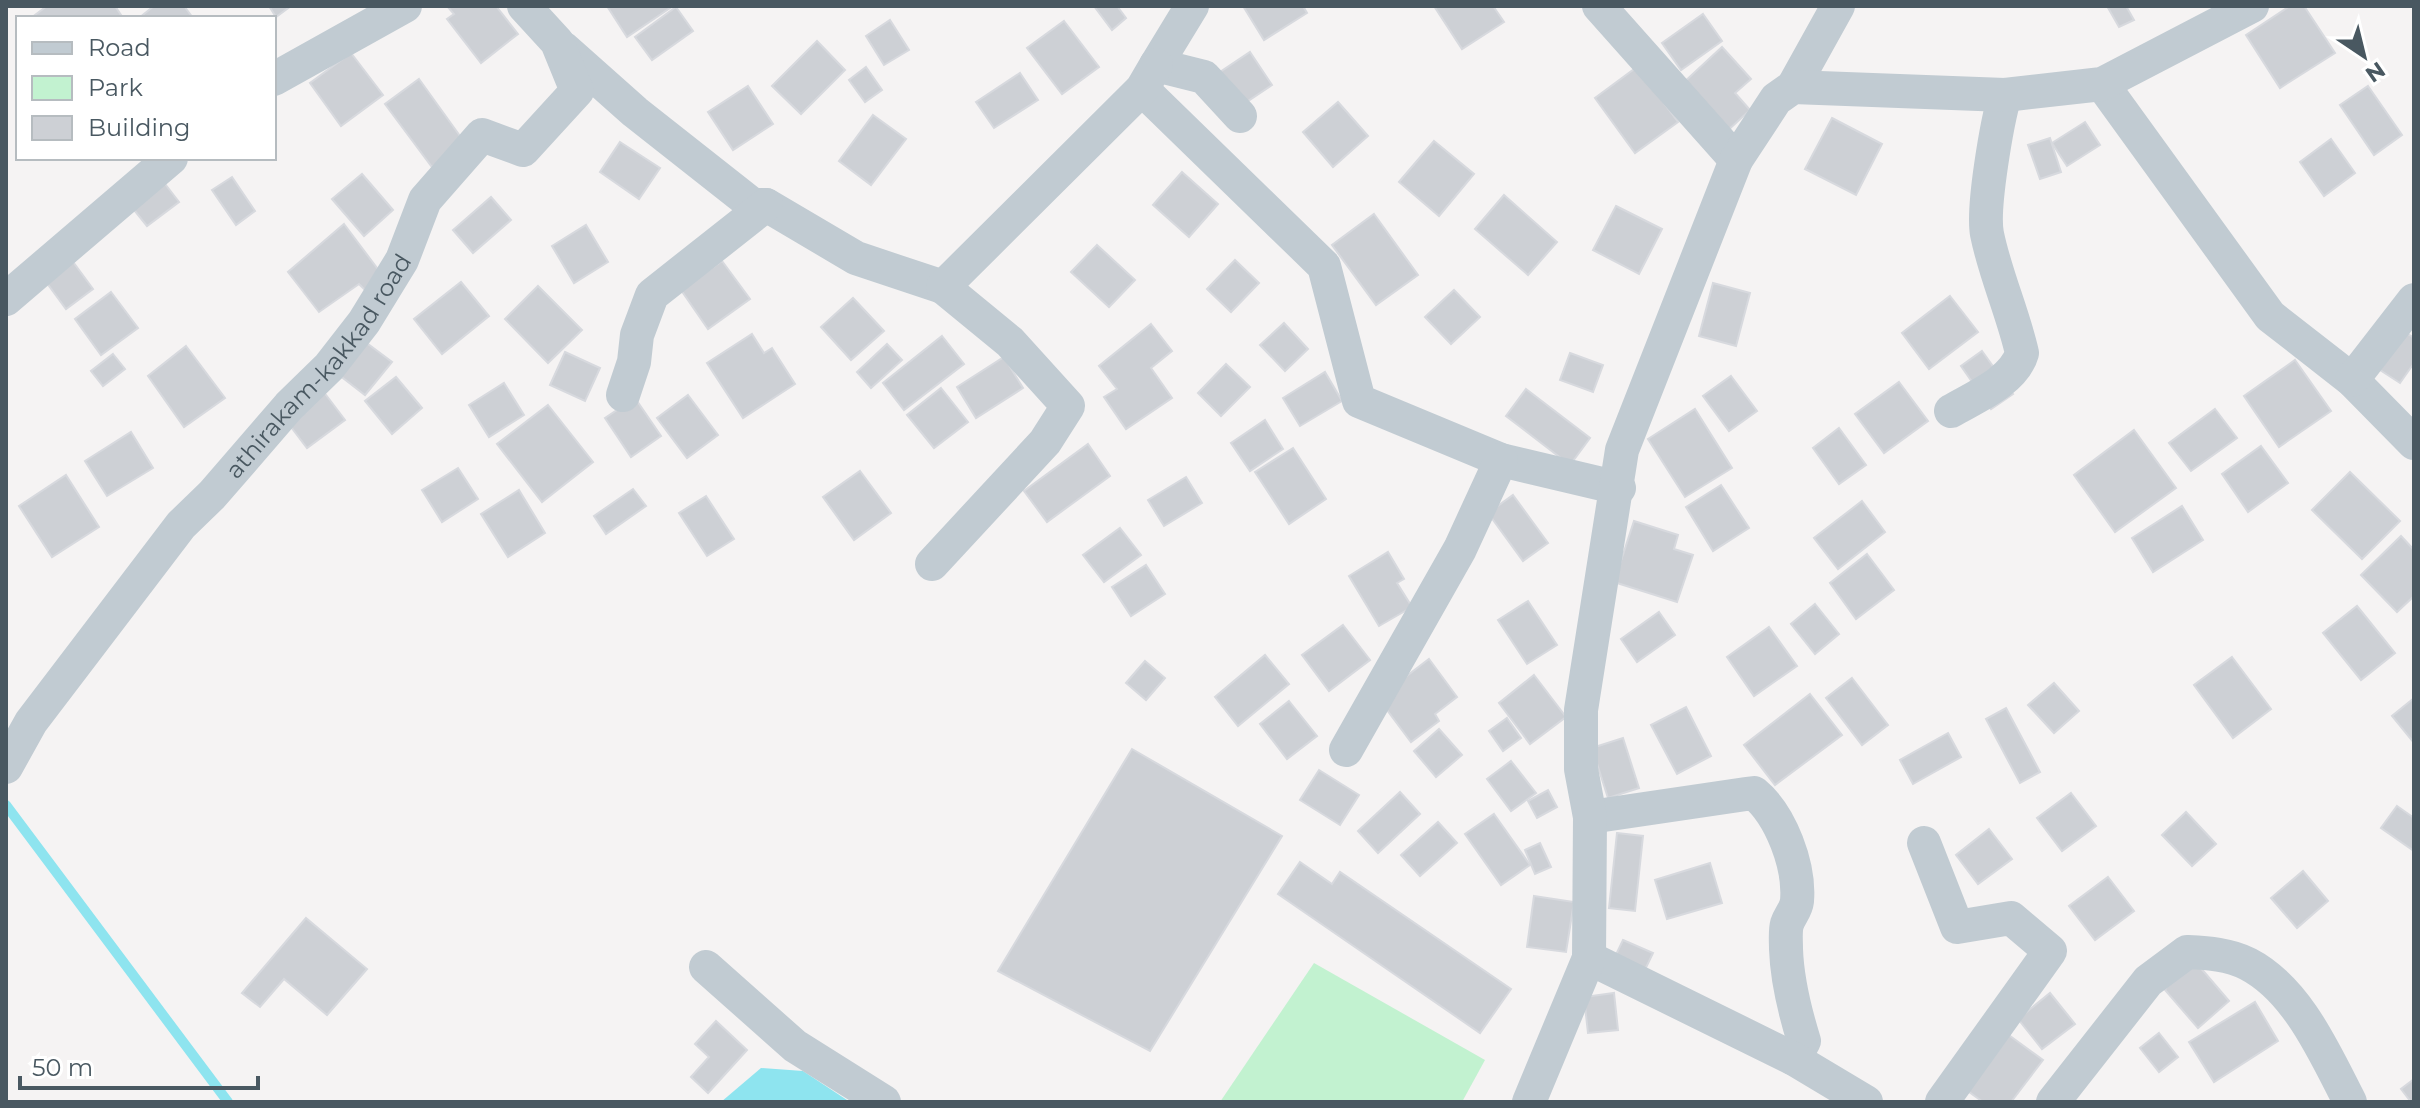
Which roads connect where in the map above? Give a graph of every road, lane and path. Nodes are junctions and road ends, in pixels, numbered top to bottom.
1 (403, 6) edge
2 (524, 6) edge
3 (1192, 6) edge
4 (1599, 6) edge
5 (1838, 6) edge
6 (2252, 6) edge
7 (557, 42) junction
8 (1149, 77) junction
9 (276, 78) edge
10 (2102, 84) junction
11 (1793, 87) junction
12 (2005, 95) junction
13 (1240, 116) dead end
14 (169, 160) edge
15 (1736, 160) junction
16 (766, 205) junction
17 (943, 287) junction
18 (6, 299) edge
19 (2414, 300) edge
20 (2352, 380) junction
21 (623, 395) dead end
22 (1951, 411) dead end
23 (2414, 443) edge
24 (1501, 460) junction
25 (1619, 488) junction
26 (932, 564) dead end
27 (1346, 750) dead end
28 (6, 767) edge
29 (1590, 817) junction
30 (1924, 843) dead end
31 (1589, 958) junction
32 (706, 967) dead end
33 (1794, 1059) junction
34 (884, 1102) edge
35 (1529, 1102) edge
36 (1866, 1102) edge
37 (1942, 1102) edge
38 (2053, 1102) edge
39 (2350, 1102) edge

1 - 9 street
2 - 7 street, athirakam-kakkad road
3 - 8 street
4 - 15 street
5 - 11 street
6 - 10 street
7 - 16 street
7 - 28 street, athirakam-kakkad road
8 - 13 street
8 - 17 street
8 - 24 street
10 - 12 street
10 - 20 street
11 - 12 street
11 - 15 street
12 - 22 street
14 - 18 street
15 - 25 street
16 - 17 street
16 - 21 street
17 - 26 street
19 - 20 street
20 - 23 street
24 - 25 street
24 - 27 street
25 - 29 street
29 - 31 street
29 - 33 street
30 - 37 street
31 - 33 street
31 - 35 street
32 - 34 street
33 - 36 street
38 - 39 street

